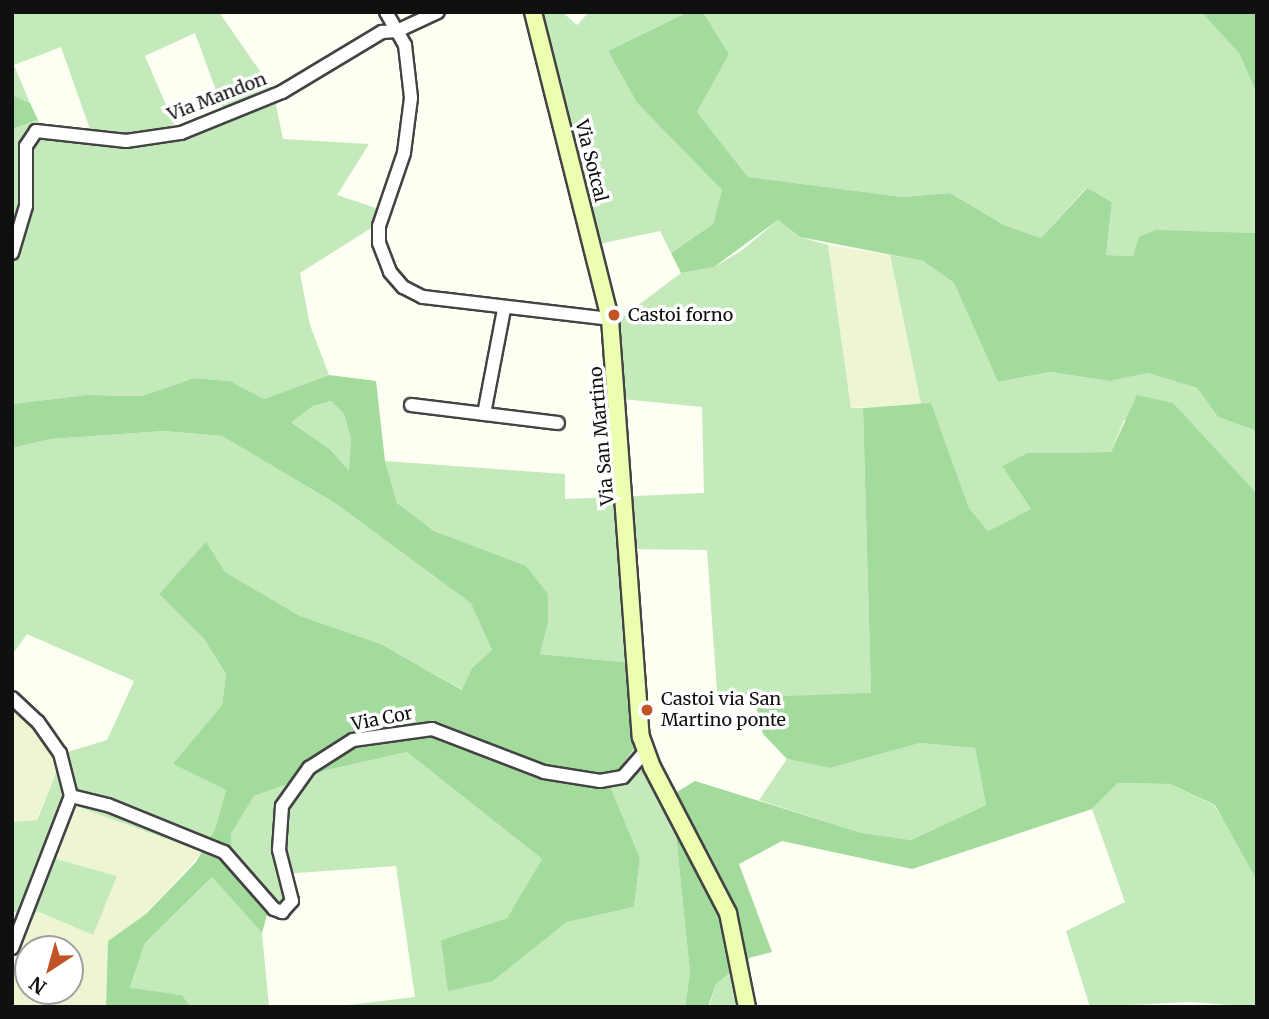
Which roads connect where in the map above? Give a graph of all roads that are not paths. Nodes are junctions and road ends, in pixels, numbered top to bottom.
1 (386, 12) edge
2 (438, 12) edge
3 (533, 12) edge
4 (397, 31) junction
5 (12, 253) edge
6 (504, 309) junction
7 (610, 319) junction
8 (411, 405) dead end
9 (484, 414) junction
10 (558, 423) dead end
11 (12, 698) edge
12 (646, 751) junction
13 (71, 796) junction
14 (12, 948) edge
15 (747, 1007) edge

1 - 4 street
2 - 4 street
3 - 7 street, Via Sotcal
4 - 5 street, Via Mandon
4 - 6 street
6 - 7 street
6 - 9 street
7 - 12 street, Via San Martino
8 - 9 street
9 - 10 street
11 - 13 street
12 - 13 street, Via Cor
12 - 15 street, Via San Martino
13 - 14 street

